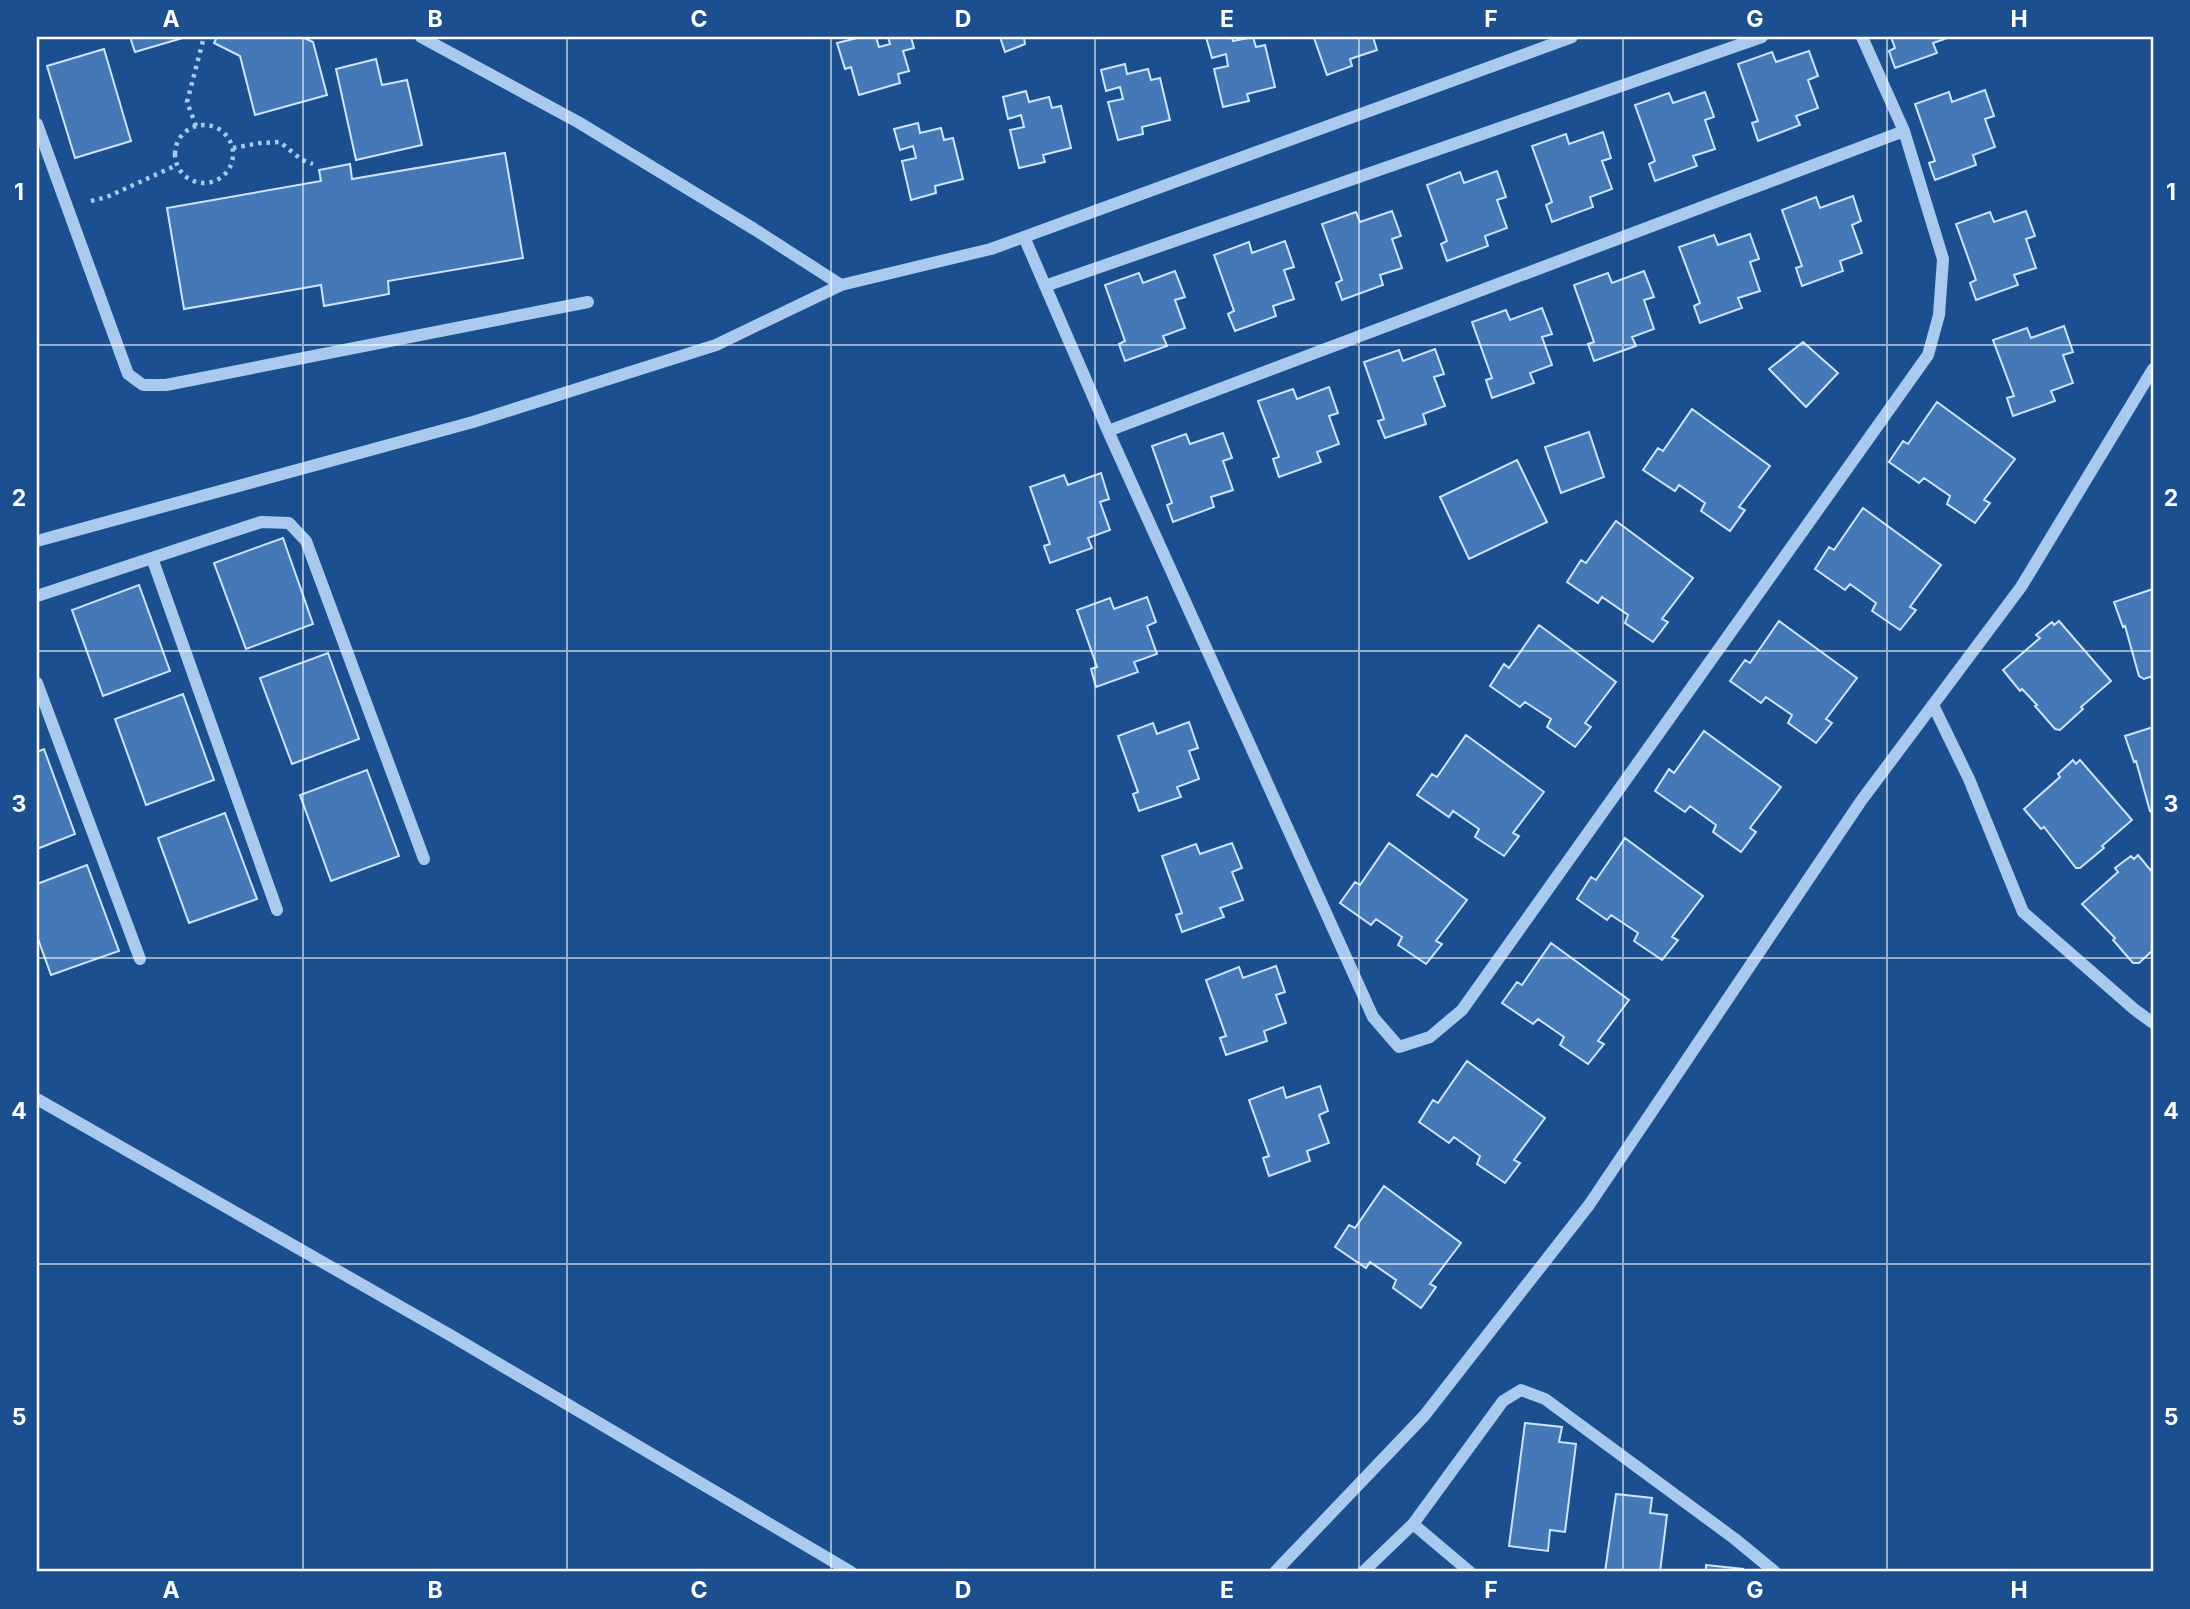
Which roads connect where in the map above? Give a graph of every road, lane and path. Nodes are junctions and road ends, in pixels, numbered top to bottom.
1 (204, 37) edge
2 (421, 37) edge
3 (1572, 37) edge
4 (1762, 37) edge
5 (1862, 37) edge
6 (37, 124) edge
7 (196, 126) junction
8 (1905, 131) junction
9 (233, 148) junction
10 (313, 164) dead end
11 (177, 165) junction
12 (69, 208) junction
13 (1024, 237) junction
14 (841, 285) junction
15 (1045, 286) junction
16 (588, 302) dead end
17 (2153, 369) edge
18 (1108, 431) junction
19 (37, 541) edge
20 (152, 558) junction
21 (37, 596) edge
22 (37, 683) edge
23 (1933, 705) junction
24 (424, 859) dead end
25 (277, 910) dead end
26 (140, 959) dead end
27 (2150, 1016) edge
28 (37, 1099) edge
29 (1413, 1524) junction
30 (851, 1572) edge
31 (1275, 1572) edge
32 (1363, 1572) edge
33 (1470, 1572) edge
34 (1775, 1572) edge

1 - 7 path
2 - 14 street
3 - 13 street
4 - 15 street
5 - 8 street
6 - 12 street
7 - 9 path
7 - 11 path
8 - 18 street
8 - 18 street
9 - 10 path
9 - 11 path
11 - 12 path
12 - 16 street
13 - 14 street
13 - 15 street
14 - 19 street
15 - 18 street
17 - 23 street
20 - 21 street
20 - 24 street
20 - 25 street
22 - 26 street
23 - 27 street
23 - 31 street
28 - 30 street
29 - 32 street
29 - 33 street
29 - 34 street

